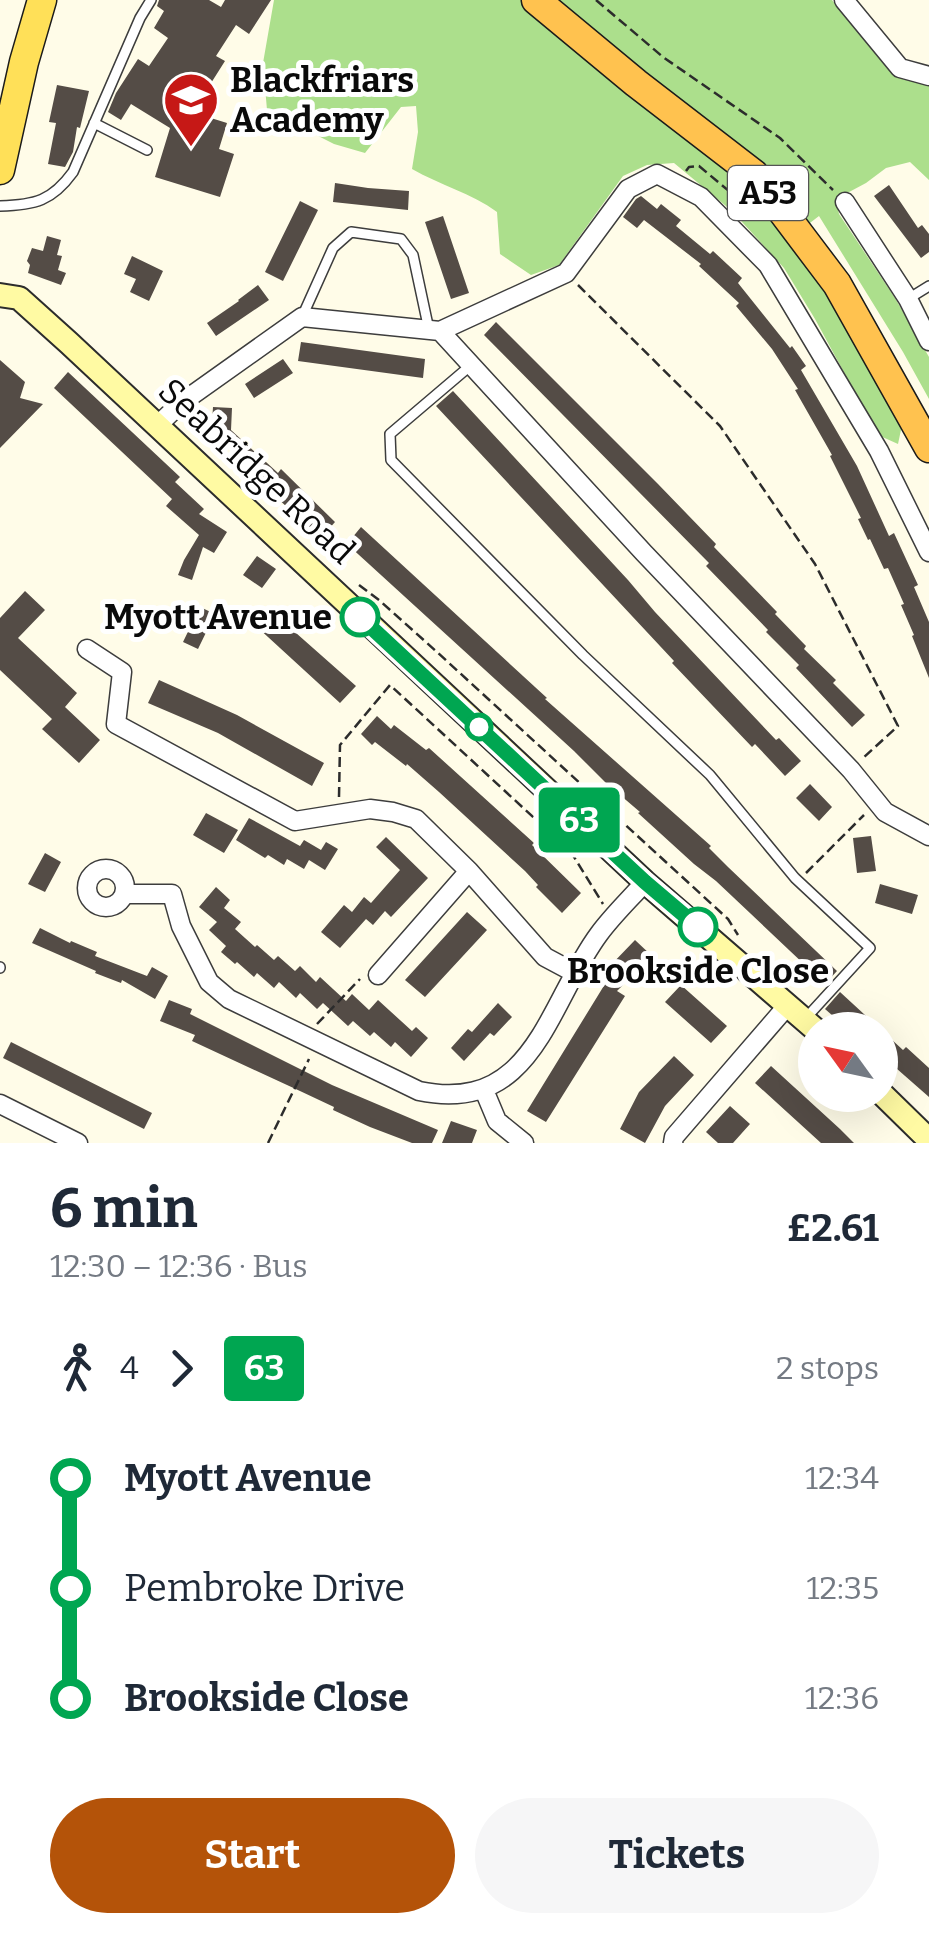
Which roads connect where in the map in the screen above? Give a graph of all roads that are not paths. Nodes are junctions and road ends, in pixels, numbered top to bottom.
1 (42, 0) edge
2 (151, 0) edge
3 (536, 0) edge
4 (844, 0) edge
5 (929, 76) edge
6 (94, 123) junction
7 (147, 150) dead end
8 (0, 170) edge
9 (844, 202) road end
10 (0, 206) edge
11 (929, 286) edge
12 (0, 295) edge
13 (908, 299) junction
14 (302, 318) junction
15 (434, 330) junction
16 (929, 341) edge
17 (470, 366) junction
18 (158, 425) junction
19 (929, 448) edge
20 (929, 552) edge
21 (88, 649) dead end
22 (929, 836) edge
23 (469, 871) junction
24 (645, 882) junction
25 (124, 894) dead end
26 (384, 968) road end
27 (576, 973) junction
28 (809, 1012) edge
29 (798, 1014) edge
30 (798, 1023) edge
31 (484, 1090) junction
32 (0, 1104) edge
33 (898, 1110) edge
34 (929, 1140) edge
35 (78, 1143) edge
36 (524, 1143) edge
37 (673, 1143) edge

1 - 8 main road
2 - 6 lane
3 - 19 highway, A53
4 - 5 street
6 - 7 lane
6 - 10 lane
9 - 13 street
11 - 13 lane
12 - 18 main road, Seabridge Road
13 - 16 street
14 - 15 street
14 - 15 lane
14 - 18 street
15 - 17 street
15 - 20 street
17 - 22 street
17 - 28 lane
18 - 24 main road, Seabridge Road
21 - 23 street
23 - 26 street
23 - 27 street
24 - 27 street
24 - 29 main road, Seabridge Road
25 - 31 street
27 - 31 street
30 - 37 street
31 - 36 street
32 - 35 street
33 - 34 main road

